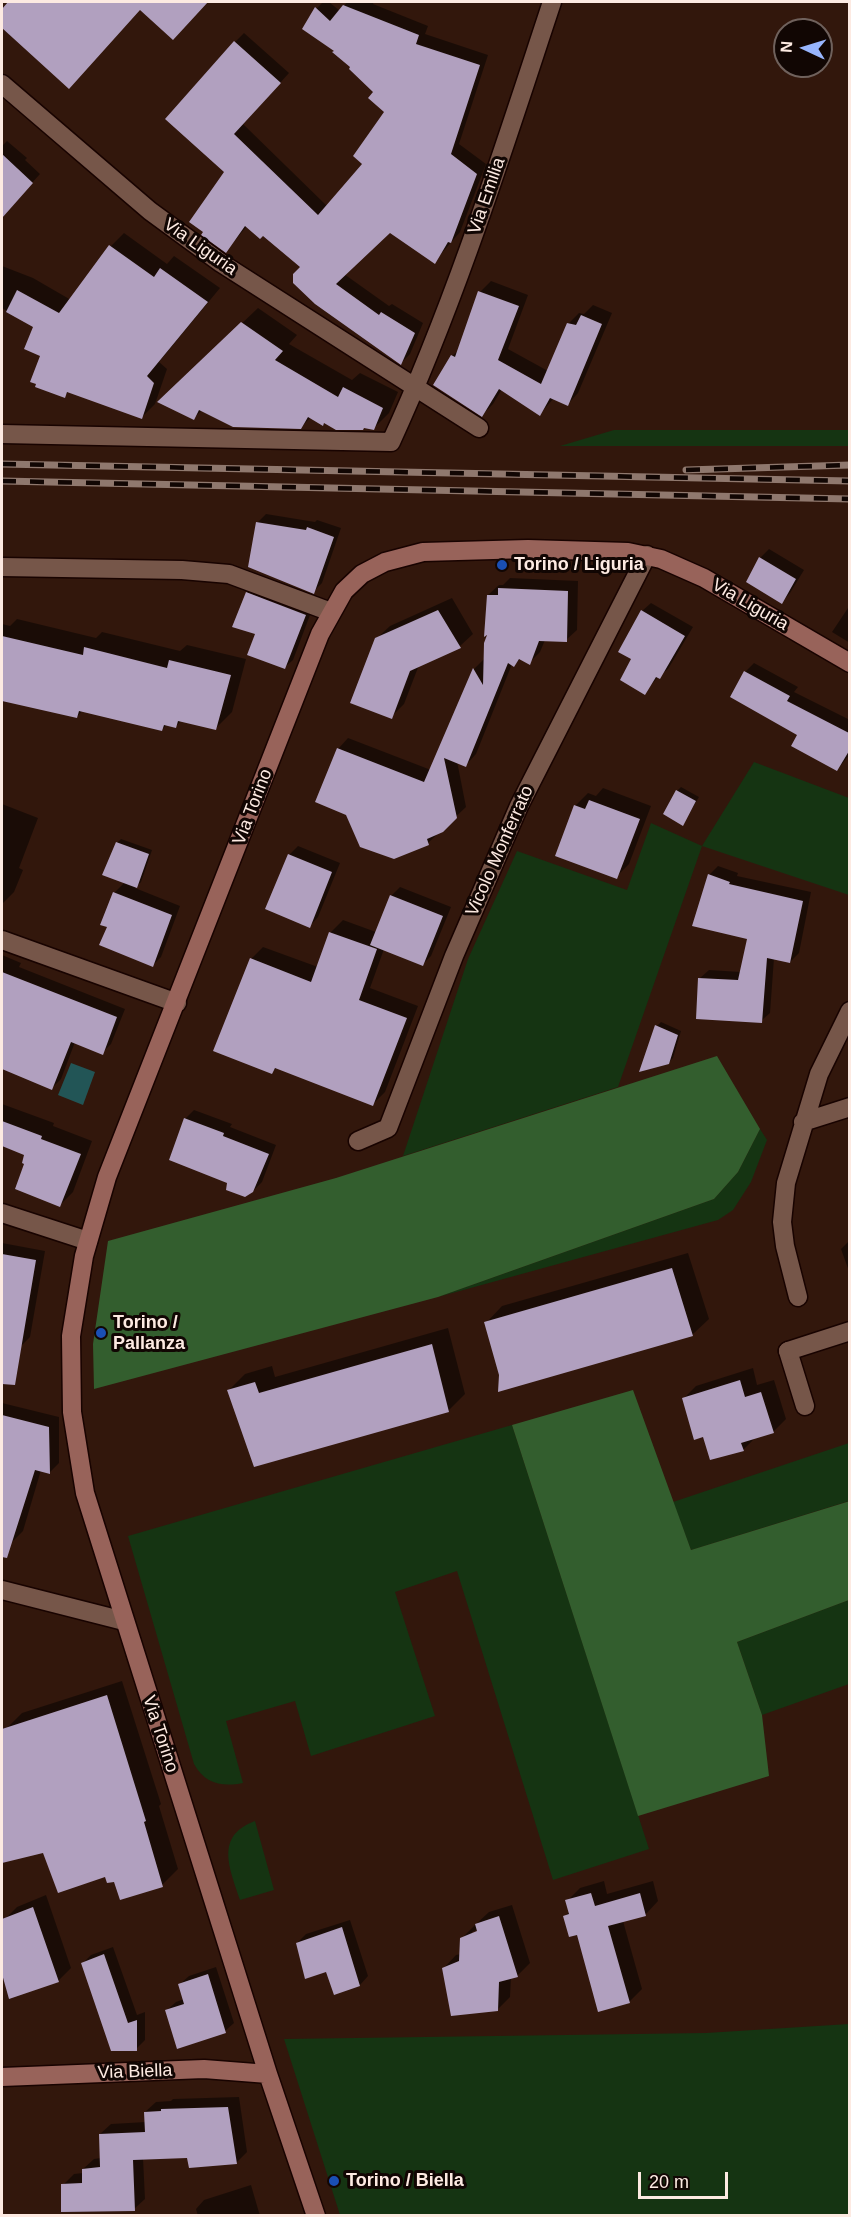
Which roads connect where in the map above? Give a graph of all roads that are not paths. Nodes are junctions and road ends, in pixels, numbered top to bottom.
1 (552, 2) edge
2 (2, 84) edge
3 (416, 388) junction
4 (479, 428) dead end
5 (2, 434) edge
6 (647, 555) junction
7 (2, 567) edge
8 (331, 612) junction
9 (849, 663) edge
10 (2, 940) edge
11 (177, 1003) junction
12 (849, 1011) edge
13 (849, 1107) edge
14 (803, 1122) junction
15 (358, 1141) dead end
16 (2, 1213) edge
17 (88, 1241) junction
18 (798, 1297) dead end
19 (849, 1331) edge
20 (805, 1406) dead end
21 (2, 1590) edge
22 (124, 1621) junction
23 (268, 2074) junction
24 (2, 2077) edge
25 (316, 2216) edge

1 - 3 street, Via Emilia
2 - 3 street, Via Liguria
3 - 4 street, Via Liguria
3 - 5 street
6 - 8 main road, Via Torino
6 - 9 main road, Via Liguria
6 - 15 street, Vicolo Monferrato
7 - 8 street
8 - 11 main road, Via Torino
10 - 11 street
11 - 17 main road, Via Torino
12 - 14 street
13 - 14 street
14 - 18 street
16 - 17 street
17 - 22 main road, Via Torino
19 - 20 street
21 - 22 street
22 - 23 main road, Via Torino
23 - 24 main road, Via Biella
23 - 25 main road, Via Torino

